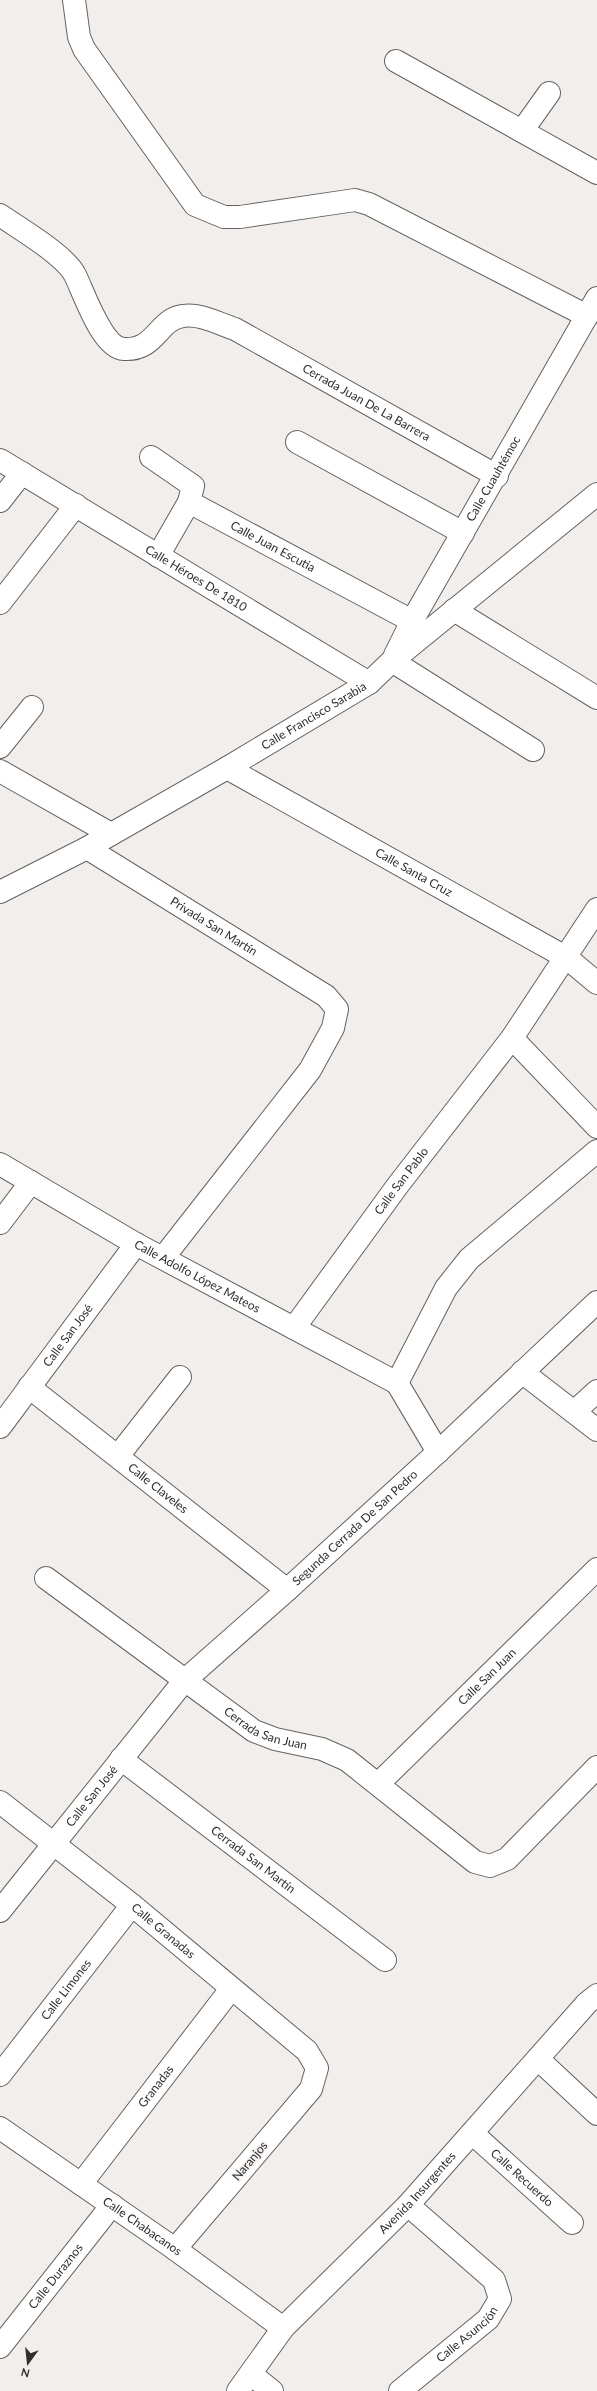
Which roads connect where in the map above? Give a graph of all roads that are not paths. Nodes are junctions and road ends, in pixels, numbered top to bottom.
1 (74, 0) edge
2 (396, 61) dead end
3 (549, 93) dead end
4 (522, 131) junction
5 (597, 173) edge
6 (0, 215) edge
7 (592, 307) edge
8 (297, 442) dead end
9 (151, 457) dead end
10 (0, 460) edge
11 (22, 473) junction
12 (497, 476) junction
13 (597, 494) edge
14 (0, 501) edge
15 (189, 502) junction
16 (76, 504) junction
17 (463, 533) junction
18 (158, 556) junction
19 (0, 603) edge
20 (454, 610) junction
21 (412, 620) junction
22 (392, 661) junction
23 (369, 683) junction
24 (597, 698) edge
25 (32, 707) dead end
26 (0, 747) edge
27 (534, 750) dead end
28 (227, 768) junction
29 (0, 771) edge
30 (111, 834) junction
31 (87, 848) junction
32 (0, 892) edge
33 (597, 909) edge
34 (567, 958) junction
35 (597, 983) edge
36 (512, 1038) junction
37 (597, 1127) edge
38 (597, 1151) edge
39 (0, 1164) edge
40 (31, 1182) junction
41 (0, 1223) edge
42 (136, 1244) junction
43 (163, 1258) junction
44 (597, 1302) edge
45 (294, 1328) junction
46 (522, 1372) junction
47 (180, 1377) dead end
48 (397, 1383) junction
49 (29, 1387) junction
50 (597, 1391) edge
51 (574, 1412) junction
52 (0, 1427) edge
53 (597, 1430) edge
54 (438, 1452) junction
55 (118, 1456) junction
56 (597, 1569) edge
57 (46, 1578) dead end
58 (288, 1590) junction
59 (184, 1681) junction
60 (121, 1759) junction
61 (597, 1767) edge
62 (378, 1784) junction
63 (0, 1802) edge
64 (54, 1844) junction
65 (132, 1905) junction
66 (0, 1911) edge
67 (385, 1960) dead end
68 (231, 1988) junction
69 (597, 1995) edge
70 (538, 2059) junction
71 (317, 2068) joint
72 (0, 2075) edge
73 (597, 2114) edge
74 (0, 2128) edge
75 (472, 2133) junction
76 (81, 2184) junction
77 (112, 2205) junction
78 (408, 2205) junction
79 (572, 2223) dead end
80 (175, 2249) junction
81 (283, 2328) junction
82 (0, 2347) edge
83 (245, 2383) edge
84 (272, 2391) edge
85 (400, 2391) edge

1 - 7 street
2 - 4 street
3 - 4 street
4 - 5 street
6 - 12 street, Cerrada Juan De La Barrera
7 - 12 street, Calle Cuauhtémoc
8 - 17 street
9 - 15 street
10 - 11 street, Calle Héroes De 1810
11 - 14 street
11 - 16 street, Calle Héroes De 1810
12 - 17 street, Calle Cuauhtémoc
13 - 20 street, Calle Francisco Sarabia
15 - 18 street
15 - 21 street, Calle Juan Escutia
16 - 18 street, Calle Héroes De 1810
16 - 19 street
17 - 21 street, Calle Cuauhtémoc
18 - 23 street, Calle Héroes De 1810
20 - 22 street, Calle Francisco Sarabia
20 - 24 street
21 - 22 street, Calle Cuauhtémoc
22 - 23 street, Calle Francisco Sarabia
22 - 27 street
23 - 28 street, Calle Francisco Sarabia
25 - 26 street
28 - 30 street, Calle Francisco Sarabia
28 - 34 street, Calle Santa Cruz
29 - 30 street
30 - 31 street, Calle Francisco Sarabia
31 - 32 street, Calle Francisco Sarabia
31 - 43 street, Privada San Martín
33 - 34 street, Calle San Pablo
34 - 35 street, Calle Santa Cruz
34 - 36 street, Calle San Pablo
36 - 37 street
36 - 45 street, Calle San Pablo
38 - 48 street
39 - 40 street, Calle Adolfo López Mateos
40 - 41 street
40 - 42 street, Calle Adolfo López Mateos
42 - 43 street, Calle Adolfo López Mateos
42 - 49 street, Calle San José
43 - 45 street, Calle Adolfo López Mateos
44 - 46 street, Segunda Cerrada De San Pedro
45 - 48 street, Calle Adolfo López Mateos
46 - 51 street
46 - 54 street, Segunda Cerrada De San Pedro
47 - 55 street
48 - 54 street
49 - 52 street, Calle San José
49 - 55 street, Calle Claveles
50 - 51 street
51 - 53 street
54 - 58 street, Segunda Cerrada De San Pedro
55 - 58 street, Calle Claveles
56 - 62 street, Calle San Juan
57 - 59 street, Cerrada San Juan
58 - 59 street, Segunda Cerrada De San Pedro
59 - 60 street, Calle San José
59 - 62 street, Cerrada San Juan
60 - 64 street, Calle San José
60 - 67 street, Cerrada San Martín
61 - 62 street, Cerrada San Juan
63 - 64 street, Calle Granadas
64 - 65 street, Calle Granadas
64 - 66 street, Calle San José
65 - 68 street, Calle Granadas
65 - 72 street, Calle Limones
68 - 71 street, Calle Granadas
68 - 76 street, Granadas
69 - 70 street, Avenida Insurgentes
70 - 73 street
70 - 75 street, Avenida Insurgentes
71 - 80 street, Naranjos
74 - 76 street, Calle Chabacanos
75 - 78 street, Avenida Insurgentes
75 - 79 street, Calle Recuerdo
76 - 77 street, Calle Chabacanos
77 - 80 street, Calle Chabacanos
77 - 82 street, Calle Duraznos
78 - 81 street, Avenida Insurgentes
78 - 85 street, Calle Asunción
80 - 81 street, Calle Chabacanos
81 - 83 street, Avenida Insurgentes
83 - 84 street

